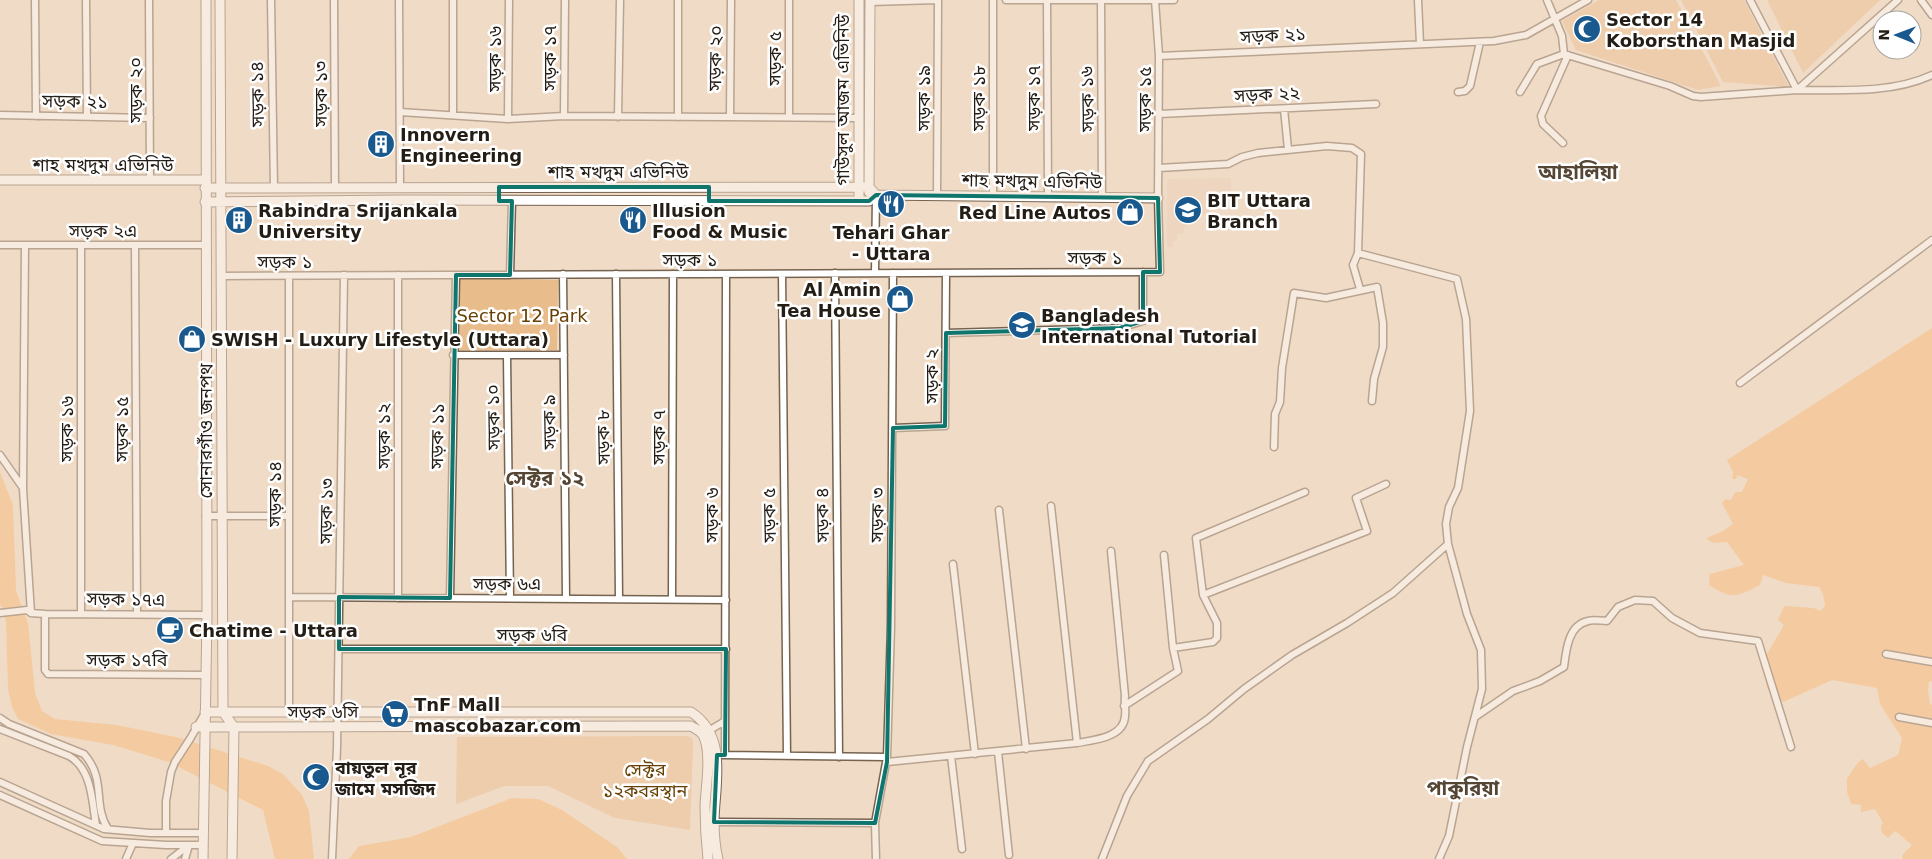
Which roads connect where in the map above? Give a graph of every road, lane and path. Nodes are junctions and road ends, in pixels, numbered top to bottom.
1 (35, 0) edge
2 (86, 0) edge
3 (149, 0) edge
4 (206, 0) edge
5 (220, 0) edge
6 (271, 0) edge
7 (334, 0) edge
8 (400, 0) edge
9 (452, 0) edge
10 (509, 0) edge
11 (564, 0) edge
12 (620, 0) edge
13 (678, 0) edge
14 (731, 0) edge
15 (789, 0) edge
16 (859, 0) edge
17 (937, 0) edge
18 (993, 0) edge
19 (1006, 0) edge
20 (1047, 0) edge
21 (1101, 0) edge
22 (1155, 0) edge
23 (1174, 0) edge
24 (1418, 0) edge
25 (1548, 0) edge
26 (1588, 0) edge
27 (1750, 0) edge
28 (1898, 0) edge
29 (1920, 0) edge
30 (870, 1) edge
31 (1932, 15) edge
32 (1556, 18) junction
33 (1480, 42) junction
34 (1420, 44) junction
35 (1566, 54) junction
36 (1159, 56) junction
37 (206, 71) junction
38 (220, 71) junction
39 (1932, 75) edge
40 (1796, 90) junction
41 (1458, 92) dead end
42 (1520, 92) dead end
43 (1376, 104) dead end
44 (1284, 109) junction
45 (400, 112) junction
46 (1160, 114) junction
47 (0, 115) edge
48 (453, 115) junction
49 (36, 116) junction
50 (87, 116) junction
51 (564, 116) junction
52 (730, 116) junction
53 (789, 116) junction
54 (618, 117) junction
55 (678, 117) junction
56 (150, 118) junction
57 (859, 118) junction
58 (508, 119) junction
59 (1563, 143) dead end
60 (1288, 149) junction
61 (1159, 168) junction
62 (0, 180) edge
63 (150, 180) junction
64 (205, 184) junction
65 (400, 187) junction
66 (499, 187) junction
67 (709, 187) junction
68 (859, 187) junction
69 (870, 187) junction
70 (220, 188) junction
71 (274, 188) junction
72 (336, 188) junction
73 (363, 188) junction
74 (993, 195) junction
75 (937, 196) junction
76 (1048, 196) junction
77 (873, 198) junction
78 (1102, 198) junction
79 (1158, 198) junction
80 (363, 200) junction
81 (499, 201) junction
82 (512, 201) junction
83 (709, 201) junction
84 (859, 201) junction
85 (205, 202) junction
86 (220, 202) junction
87 (1932, 240) edge
88 (135, 244) junction
89 (0, 245) edge
90 (25, 245) junction
91 (81, 245) junction
92 (206, 245) junction
93 (1358, 253) junction
94 (1143, 272) junction
95 (1160, 272) joint
96 (835, 273) junction
97 (875, 273) junction
98 (893, 273) junction
99 (946, 273) junction
100 (563, 274) junction
101 (616, 274) junction
102 (673, 274) junction
103 (726, 274) junction
104 (782, 274) junction
105 (344, 275) junction
106 (398, 275) junction
107 (456, 275) junction
108 (510, 275) junction
109 (220, 276) junction
110 (289, 276) junction
111 (1360, 289) junction
112 (946, 333) junction
113 (453, 355) junction
114 (508, 356) junction
115 (564, 356) junction
116 (1740, 383) dead end
117 (1372, 401) dead end
118 (893, 428) junction
119 (1274, 447) dead end
120 (0, 455) edge
121 (1386, 484) dead end
122 (23, 489) junction
123 (1305, 492) dead end
124 (1051, 506) dead end
125 (999, 510) dead end
126 (222, 515) junction
127 (206, 516) junction
128 (289, 516) junction
129 (1448, 544) junction
130 (1111, 550) dead end
131 (1164, 555) dead end
132 (953, 564) dead end
133 (1203, 595) junction
134 (289, 597) junction
135 (339, 597) junction
136 (398, 598) junction
137 (450, 598) junction
138 (510, 598) junction
139 (566, 599) junction
140 (619, 599) junction
141 (672, 599) junction
142 (726, 600) junction
143 (29, 612) junction
144 (1, 613) edge
145 (45, 614) junction
146 (81, 614) junction
147 (137, 614) junction
148 (206, 615) junction
149 (1173, 648) junction
150 (338, 649) junction
151 (726, 649) junction
152 (1886, 654) dead end
153 (1932, 662) edge
154 (206, 675) junction
155 (1124, 706) junction
156 (205, 712) junction
157 (223, 712) junction
158 (288, 712) junction
159 (338, 712) junction
160 (580, 712) junction
161 (1476, 717) junction
162 (0, 718) edge
163 (1898, 718) dead end
164 (725, 722) junction
165 (1932, 723) edge
166 (697, 726) junction
167 (201, 727) junction
168 (234, 727) junction
169 (338, 727) junction
170 (580, 727) junction
171 (0, 730) edge
172 (710, 730) junction
173 (1077, 743) junction
174 (1791, 747) dead end
175 (1026, 749) junction
176 (998, 752) junction
177 (975, 754) junction
178 (721, 755) junction
179 (787, 756) junction
180 (951, 756) junction
181 (840, 757) junction
182 (887, 760) junction
183 (0, 782) edge
184 (0, 794) edge
185 (714, 822) junction
186 (875, 823) junction
187 (96, 825) junction
188 (108, 829) junction
189 (166, 833) junction
190 (203, 833) junction
191 (133, 843) junction
192 (189, 845) junction
193 (203, 845) junction
194 (962, 849) dead end
195 (1009, 854) dead end
196 (126, 859) edge
197 (171, 859) edge
198 (185, 859) edge
199 (202, 859) edge
200 (211, 859) edge
201 (232, 859) edge
202 (332, 859) edge
203 (708, 859) edge
204 (718, 859) edge
205 (876, 859) edge
206 (1102, 859) edge
207 (1439, 859) edge

1 - 49 street
2 - 50 street
3 - 56 street, সড়ক ২০
4 - 37 street, সোনারগাঁও জনপথ
5 - 38 street, সোনারগাঁও জনপথ
6 - 71 street, সড়ক ১৪
7 - 72 street, সড়ক ১৩
8 - 45 street
9 - 48 street
10 - 58 street, সড়ক ১৬
11 - 51 street, সড়ক ১৭
12 - 54 street
13 - 55 street
14 - 52 street, সড়ক ২০
15 - 53 street, সড়ক ৫
16 - 57 street, গাউসুল আজম এভিনিউ
17 - 30 street
17 - 75 street, সড়ক ১৯
18 - 74 street, সড়ক ১৮
19 - 20 street
20 - 21 street
20 - 76 street, সড়ক ১৭
21 - 22 street
21 - 78 street, সড়ক ১৬
22 - 23 street
22 - 36 street, সড়ক ১৫
24 - 34 street
25 - 32 street
26 - 32 street, সড়ক ২১
27 - 40 street
28 - 40 street
29 - 31 street
30 - 69 street, গাউসুল আজম এভিনিউ
32 - 33 street, সড়ক ২১
32 - 35 street
33 - 34 street, সড়ক ২১
33 - 41 street
34 - 36 street, সড়ক ২১
35 - 40 street
35 - 42 street
35 - 59 street
36 - 46 street, সড়ক ১৫
37 - 38 street
37 - 64 street, সোনারগাঁও জনপথ
38 - 70 street, সোনারগাঁও জনপথ
39 - 40 street
43 - 44 street, সড়ক ২২
44 - 46 street, সড়ক ২২
44 - 60 street
45 - 48 street
45 - 65 street
46 - 61 street, সড়ক ১৫
47 - 49 street, সড়ক ২১
48 - 58 street
49 - 50 street, সড়ক ২১
50 - 56 street, সড়ক ২১
51 - 54 street
51 - 58 street
52 - 53 street
52 - 55 street
53 - 57 street
54 - 55 street
56 - 63 street, সড়ক ২০
57 - 68 street, গাউসুল আজম এভিনিউ
60 - 61 street
60 - 93 street
61 - 79 street, সড়ক ১৫
62 - 63 street, শাহ মখদুম এভিনিউ
63 - 64 street, শাহ মখদুম এভিনিউ
64 - 70 street, শাহ মখদুম এভিনিউ
64 - 85 street, সোনারগাঁও জনপথ
65 - 66 street, শাহ মখদুম এভিনিউ
65 - 73 street, শাহ মখদুম এভিনিউ
66 - 67 street, শাহ মখদুম এভিনিউ
66 - 81 street
67 - 68 street, শাহ মখদুম এভিনিউ
67 - 83 street
68 - 69 street, শাহ মখদুম এভিনিউ
68 - 84 street, গাউসুল আজম এভিনিউ
69 - 77 street, গাউসুল আজম এভিনিউ
70 - 71 street, শাহ মখদুম এভিনিউ
70 - 86 street, সোনারগাঁও জনপথ
71 - 72 street, শাহ মখদুম এভিনিউ
72 - 73 street, শাহ মখদুম এভিনিউ
73 - 80 street
74 - 75 street, শাহ মখদুম এভিনিউ
74 - 76 street, শাহ মখদুম এভিনিউ
75 - 77 street, শাহ মখদুম এভিনিউ
76 - 78 street, শাহ মখদুম এভিনিউ
77 - 84 street, শাহ মখদুম এভিনিউ
77 - 97 street
78 - 79 street, শাহ মখদুম এভিনিউ
79 - 95 street, সড়ক ১৫
80 - 81 street, শাহ মখদুম এভিনিউ
80 - 86 street, শাহ মখদুম এভিনিউ
81 - 82 street, শাহ মখদুম এভিনিউ
82 - 83 street, শাহ মখদুম এভিনিউ
82 - 108 street
83 - 84 street, শাহ মখদুম এভিনিউ
85 - 86 street, শাহ মখদুম এভিনিউ
85 - 92 street, সোনারগাঁও জনপথ
86 - 109 street, সোনারগাঁও জনপথ
87 - 116 street
88 - 91 street, সড়ক ২এ
88 - 92 street, সড়ক ২এ
88 - 147 street, সড়ক ১৫
89 - 90 street, সড়ক ২এ
90 - 91 street, সড়ক ২এ
90 - 122 street
91 - 146 street, সড়ক ১৬
92 - 127 street, সোনারগাঁও জনপথ
93 - 111 street
93 - 129 street
94 - 95 street, সড়ক ১
94 - 99 street, সড়ক ১
94 - 112 street
96 - 97 street, সড়ক ১
96 - 104 street, সড়ক ১
96 - 181 street, সড়ক ৪
97 - 98 street, সড়ক ১
98 - 99 street, সড়ক ১
98 - 118 street, সড়ক ৩
99 - 112 street, সড়ক ২
100 - 101 street, সড়ক ১
100 - 108 street, সড়ক ১
100 - 115 street, সড়ক ৯
101 - 102 street, সড়ক ১
101 - 140 street, সড়ক ৮
102 - 103 street, সড়ক ১
102 - 141 street, সড়ক ৭
103 - 104 street, সড়ক ১
103 - 142 street, সড়ক ৬
104 - 179 street, সড়ক ৫
105 - 106 street, সড়ক ১
105 - 110 street, সড়ক ১
105 - 135 street, সড়ক ১৩
106 - 107 street, সড়ক ১
106 - 136 street, সড়ক ১২
107 - 108 street, সড়ক ১
107 - 113 street, সড়ক ১১
109 - 110 street, সড়ক ১
109 - 126 street, সোনারগাঁও জনপথ
110 - 128 street, সড়ক ১৪
111 - 117 street
111 - 119 street
112 - 118 street, সড়ক ২
113 - 114 street
113 - 137 street, সড়ক ১১
114 - 115 street
114 - 138 street, সড়ক ১০
115 - 139 street, সড়ক ৯
118 - 182 street, সড়ক ৩
120 - 122 street
121 - 133 street
122 - 143 street
123 - 133 street
124 - 173 street
125 - 175 street
126 - 127 street
126 - 128 street
126 - 157 street, সোনারগাঁও জনপথ
127 - 148 street, সোনারগাঁও জনপথ
128 - 134 street, সড়ক ১৪
129 - 161 street
129 - 206 street
130 - 155 street
131 - 149 street
132 - 177 street
133 - 149 street
134 - 135 street, সড়ক ৬এ
134 - 158 street, সড়ক ১৪
135 - 136 street, সড়ক ৬এ
135 - 150 street, সড়ক ১৩
136 - 137 street, সড়ক ৬এ
137 - 138 street, সড়ক ৬এ
138 - 139 street, সড়ক ৬এ
139 - 140 street, সড়ক ৬এ
140 - 141 street, সড়ক ৬এ
141 - 142 street, সড়ক ৬এ
142 - 151 street, সড়ক ৬
143 - 144 street
143 - 145 street
145 - 146 street, সড়ক ১৭এ
145 - 154 street, সড়ক ১৭বি
146 - 147 street, সড়ক ১৭এ
147 - 148 street, সড়ক ১৭এ
148 - 154 street, সোনারগাঁও জনপথ
149 - 155 street
150 - 151 street, সড়ক ৬বি
150 - 159 street, সড়ক ১৩
151 - 164 street, সড়ক ৬
152 - 153 street
154 - 156 street, সোনারগাঁও জনপথ
155 - 173 street
156 - 157 street, সড়ক ৬সি
156 - 167 street, সোনারগাঁও জনপথ
157 - 158 street, সড়ক ৬সি
157 - 168 street
158 - 159 street, সড়ক ৬সি
159 - 160 street, সড়ক ৬সি
159 - 169 street, সড়ক ১৩
160 - 166 street, সড়ক ৬সি
160 - 170 street
161 - 174 street
161 - 207 street
162 - 188 street
163 - 165 street
164 - 172 street
164 - 178 street, সড়ক ৬
166 - 170 street, সড়ক ৬সি
166 - 172 street
166 - 203 street
167 - 168 street, সড়ক ৬সি
167 - 189 street
167 - 190 street, সোনারগাঁও জনপথ
168 - 169 street, সড়ক ৬সি
168 - 201 street
169 - 170 street, সড়ক ৬সি
169 - 202 street, সড়ক ১৩
171 - 187 street
172 - 178 street
173 - 175 street
175 - 176 street
176 - 177 street
176 - 195 street
177 - 180 street
178 - 179 street
178 - 185 street
179 - 181 street
180 - 182 street
180 - 194 street
181 - 182 street
182 - 186 street, সড়ক ৩
183 - 187 street
184 - 191 street
185 - 186 street
185 - 204 street
186 - 205 street, সড়ক ৩
187 - 188 street
188 - 189 street
189 - 190 street
190 - 193 street, সোনারগাঁও জনপথ
191 - 192 street
191 - 196 street
192 - 193 street
192 - 197 street
192 - 198 street
193 - 199 street, সোনারগাঁও জনপথ
199 - 200 street

